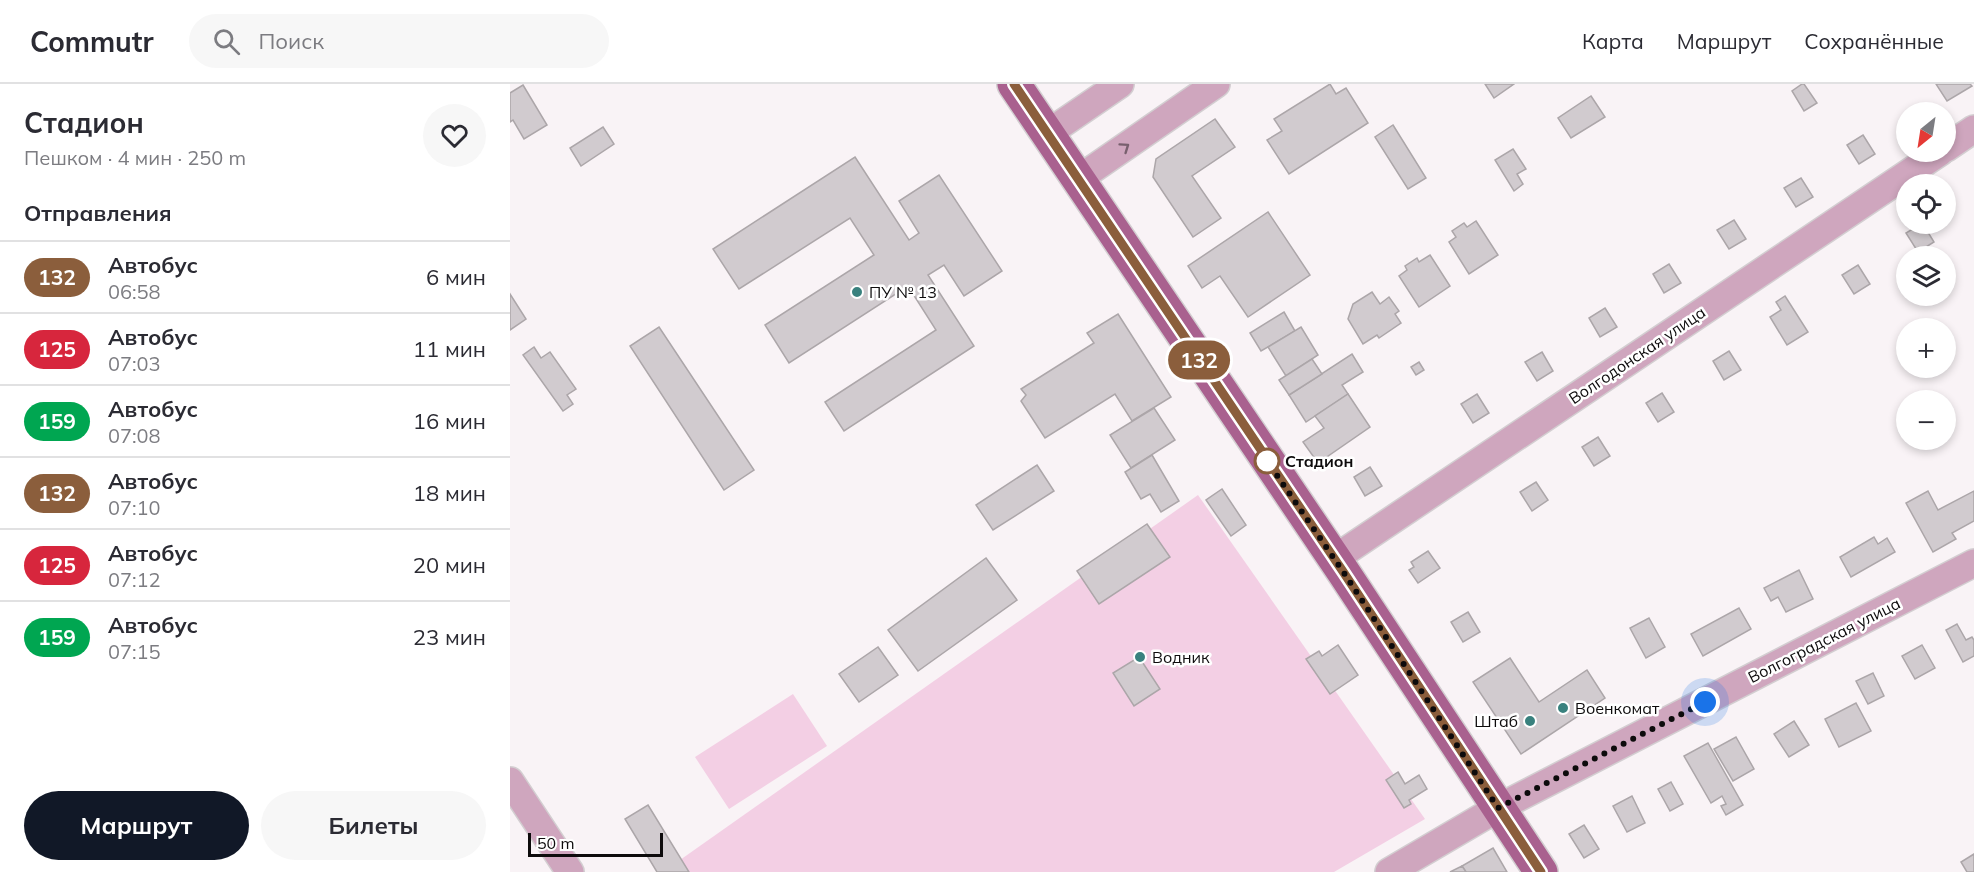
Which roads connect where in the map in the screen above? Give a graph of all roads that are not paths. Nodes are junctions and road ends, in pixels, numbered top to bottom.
1 (1014, 84) edge
2 (1120, 84) edge
3 (1216, 84) edge
4 (1974, 129) edge
5 (1047, 134) junction
6 (1956, 141) edge
7 (1925, 162) edge
8 (1077, 180) junction
9 (1334, 559) junction
10 (1974, 563) edge
11 (510, 781) edge
12 (1498, 808) junction
13 (570, 872) edge
14 (1389, 872) edge
15 (1541, 872) edge

1 - 5 main road
2 - 5 street
8 -> 3 street
4 - 6 street
5 - 8 main road
7 - 9 street, Волгодонская улица
8 - 9 main road
9 - 12 main road
10 - 12 street, Волгоградская улица
11 - 13 street
12 - 14 street, Волгоградская улица
12 - 15 main road

